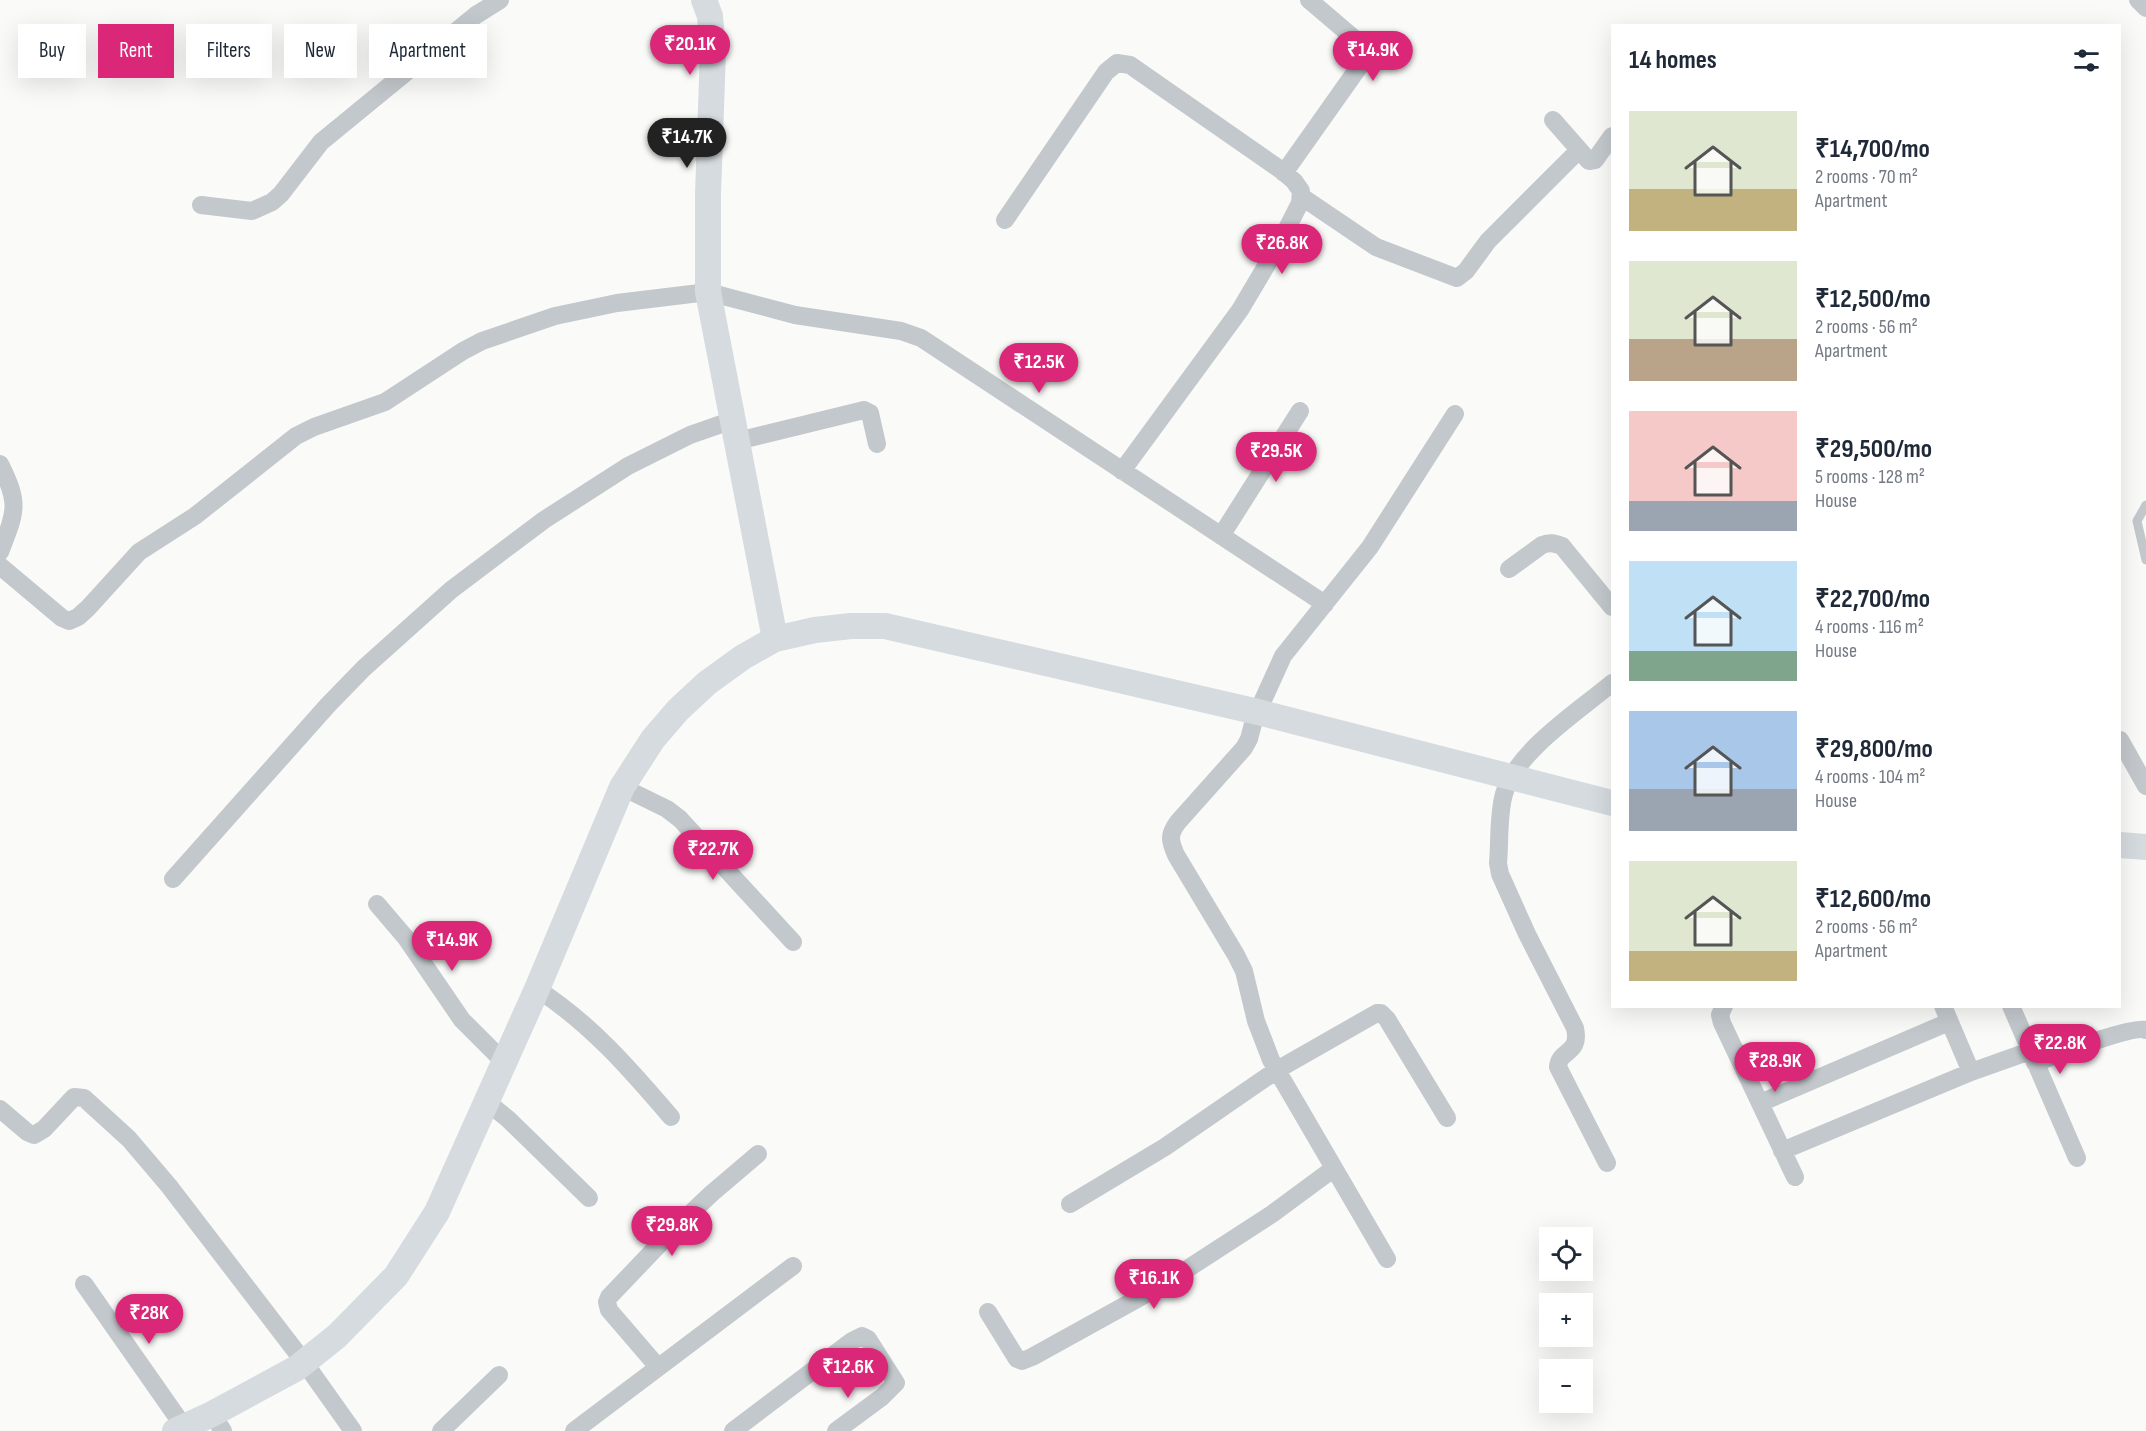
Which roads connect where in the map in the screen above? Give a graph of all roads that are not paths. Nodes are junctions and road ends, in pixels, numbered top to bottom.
1 (500, 0) edge
2 (704, 0) edge
3 (1309, 0) edge
4 (2138, 0) edge
5 (2146, 8) edge
6 (1553, 120) dead end
7 (1611, 138) edge
8 (1578, 151) junction
9 (1284, 173) junction
10 (1302, 197) junction
11 (201, 205) dead end
12 (1005, 220) dead end
13 (708, 292) junction
14 (1300, 411) dead end
15 (1455, 414) dead end
16 (736, 430) junction
17 (877, 444) dead end
18 (0, 464) edge
19 (1122, 471) junction
20 (2144, 508) edge
21 (1221, 536) junction
22 (0, 552) edge
23 (2146, 560) edge
24 (0, 566) edge
25 (1509, 569) dead end
26 (1325, 604) junction
27 (1611, 606) edge
28 (775, 639) junction
29 (1611, 684) edge
30 (1254, 722) junction
31 (2121, 742) edge
32 (1507, 786) junction
33 (2146, 786) edge
34 (636, 794) junction
35 (1611, 802) edge
36 (2121, 845) edge
37 (2146, 847) edge
38 (173, 879) dead end
39 (377, 904) dead end
40 (793, 942) dead end
41 (548, 996) junction
42 (1723, 1008) edge
43 (2012, 1008) edge
44 (1946, 1014) edge
45 (2146, 1030) edge
46 (2032, 1057) junction
47 (504, 1062) junction
48 (1277, 1070) junction
49 (1971, 1072) junction
50 (1760, 1103) junction
51 (0, 1109) edge
52 (498, 1110) junction
53 (670, 1117) dead end
54 (1447, 1119) dead end
55 (1782, 1151) junction
56 (758, 1154) dead end
57 (2077, 1158) dead end
58 (1607, 1163) dead end
59 (1333, 1168) junction
60 (1795, 1177) dead end
61 (589, 1198) dead end
62 (1070, 1204) dead end
63 (1387, 1259) dead end
64 (793, 1266) dead end
65 (84, 1284) dead end
66 (988, 1312) dead end
67 (658, 1367) junction
68 (499, 1375) dead end
69 (314, 1377) junction
70 (218, 1424) edge
71 (179, 1429) edge
72 (353, 1431) edge
73 (441, 1431) edge
74 (574, 1431) edge
75 (733, 1431) edge
76 (836, 1431) edge

1 - 11 street
2 - 13 street
3 - 9 street
4 - 5 street
6 - 8 street
7 - 8 street
8 - 10 street
9 - 10 street
9 - 12 street
10 - 19 street
13 - 16 street
13 - 19 street
13 - 24 street
14 - 21 street
15 - 26 street
16 - 17 street
16 - 28 street
16 - 38 street
18 - 22 street
19 - 21 street
20 - 23 lane
21 - 26 street
25 - 27 street
26 - 30 street
28 - 30 street
28 - 34 street
29 - 32 street
30 - 32 street
30 - 48 street
31 - 33 street
32 - 35 street
32 - 58 street
34 - 40 street
34 - 41 street
36 - 37 street
39 - 47 street
41 - 47 street
41 - 53 street
42 - 50 street
43 - 46 street
44 - 49 street
44 - 50 street
45 - 46 street
46 - 49 street
46 - 57 street
47 - 52 street
48 - 54 street
48 - 59 street
48 - 62 street
49 - 55 street
50 - 55 street
51 - 69 street
52 - 61 street
52 - 69 street
55 - 60 street
56 - 67 street
59 - 63 street
59 - 66 street
64 - 67 street
65 - 71 street
67 - 74 street
68 - 73 street
69 - 70 street
69 - 72 street
70 - 71 street
75 - 76 street

